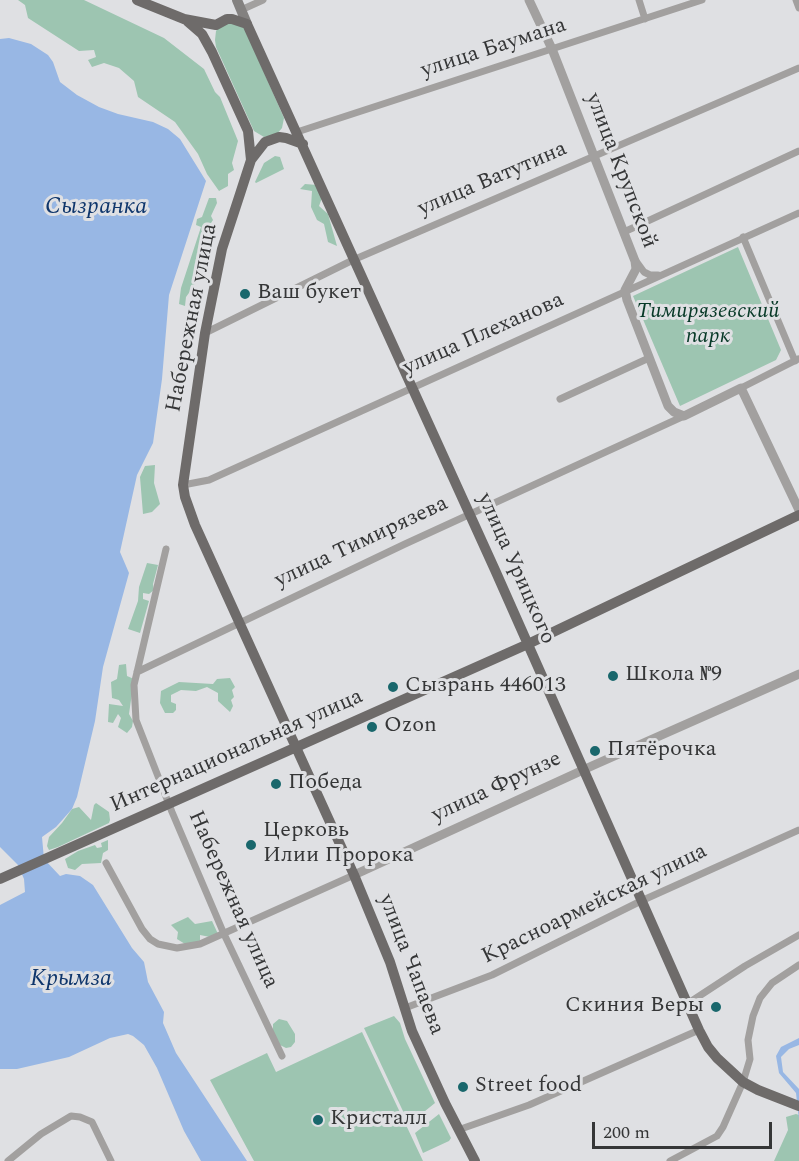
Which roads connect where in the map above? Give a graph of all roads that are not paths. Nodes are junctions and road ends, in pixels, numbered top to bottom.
1 (137, 0) edge
2 (263, 0) edge
3 (529, 0) edge
4 (639, 0) edge
5 (702, 0) edge
6 (796, 0) edge
7 (237, 3) edge
8 (799, 8) edge
9 (227, 19) junction
10 (645, 19) junction
11 (184, 20) junction
12 (247, 24) junction
13 (216, 25) junction
14 (552, 49) junction
15 (212, 52) junction
16 (799, 68) edge
17 (288, 112) junction
18 (248, 132) junction
19 (297, 132) junction
20 (279, 137) junction
21 (265, 142) junction
22 (303, 144) junction
23 (799, 152) edge
24 (595, 156) junction
25 (251, 160) junction
26 (799, 213) edge
27 (624, 232) junction
28 (743, 237) junction
29 (354, 260) junction
30 (635, 261) junction
31 (660, 274) junction
32 (625, 290) junction
33 (205, 333) junction
34 (649, 358) junction
35 (797, 360) edge
36 (412, 387) junction
37 (741, 388) junction
38 (560, 399) dead end
39 (684, 416) junction
40 (183, 485) junction
41 (799, 510) edge
42 (470, 514) junction
43 (799, 515) edge
44 (166, 549) dead end
45 (240, 623) junction
46 (528, 644) junction
47 (137, 672) junction
48 (799, 674) edge
49 (296, 748) junction
50 (584, 770) junction
51 (168, 803) junction
52 (799, 830) edge
53 (106, 863) dead end
54 (354, 875) junction
55 (0, 879) edge
56 (641, 901) junction
57 (224, 934) junction
58 (799, 935) edge
59 (799, 965) edge
60 (687, 1005) junction
61 (405, 1008) junction
62 (699, 1030) junction
63 (282, 1056) dead end
64 (743, 1082) junction
65 (795, 1105) edge
66 (458, 1130) junction
67 (8, 1161) edge
68 (111, 1161) edge
69 (475, 1161) edge
70 (670, 1161) edge

1 - 11 main road
2 - 7 street
3 - 14 street, улица Крупской
4 - 10 street
5 - 10 street, улица Баумана
6 - 8 street
7 - 9 main road
7 - 12 main road
9 - 12 main road
9 - 13 main road
10 - 14 street, улица Баумана
11 - 13 main road
11 - 15 main road
12 - 17 main road
13 - 15 main road
14 - 19 street, улица Баумана
14 - 24 street, улица Крупской
15 - 18 main road
16 - 24 street, улица Ватутина
17 - 19 main road, улица Урицкого
17 - 20 main road
18 - 21 main road
18 - 25 main road
19 - 22 main road, улица Урицкого
20 - 21 main road
20 - 22 main road
21 - 25 main road
22 - 29 main road, улица Урицкого
23 - 27 street
24 - 27 street, улица Крупской
24 - 29 street, улица Ватутина
25 - 33 main road, Набережная улица
26 - 28 street, улица Плеханова
27 - 30 street, улица Крупской
28 - 31 street, улица Плеханова
28 - 35 street
29 - 33 street, улица Ватутина
29 - 36 main road, улица Урицкого
30 - 31 street
30 - 32 street, улица Крупской
31 - 32 street, улица Плеханова
32 - 34 street
32 - 36 street, улица Плеханова
33 - 40 main road, Набережная улица
34 - 38 street
34 - 39 street
35 - 37 street, улица Тимирязева
36 - 40 street, улица Плеханова
36 - 42 main road, улица Урицкого
37 - 39 street, улица Тимирязева
37 - 41 street
39 - 42 street, улица Тимирязева
40 - 45 main road, улица Чапаева
42 - 45 street, улица Тимирязева
42 - 46 main road, улица Урицкого
43 - 46 main road, Интернациональная улица
44 - 47 street, Набережная улица
45 - 47 street, улица Тимирязева
45 - 49 main road, улица Чапаева
46 - 49 main road, Интернациональная улица
46 - 50 main road, улица Урицкого
47 - 51 street, Набережная улица
48 - 50 street, улица Фрунзе
49 - 51 main road, Интернациональная улица
49 - 54 main road, улица Чапаева
50 - 54 street, улица Фрунзе
50 - 56 main road, улица Урицкого
51 - 55 main road, Интернациональная улица
51 - 57 street, Набережная улица
52 - 56 street, Красноармейская улица
53 - 57 street, улица Фрунзе
54 - 57 street, улица Фрунзе
54 - 61 main road, улица Чапаева
56 - 60 main road, улица Урицкого
56 - 61 street, Красноармейская улица
57 - 63 street, Набережная улица
58 - 60 street
59 - 64 street
60 - 62 main road, улица Урицкого
61 - 66 main road, улица Чапаева
62 - 64 main road, улица Урицкого
62 - 66 street
64 - 65 main road, улица Урицкого
64 - 70 street
66 - 69 main road, улица Чапаева
67 - 68 street

